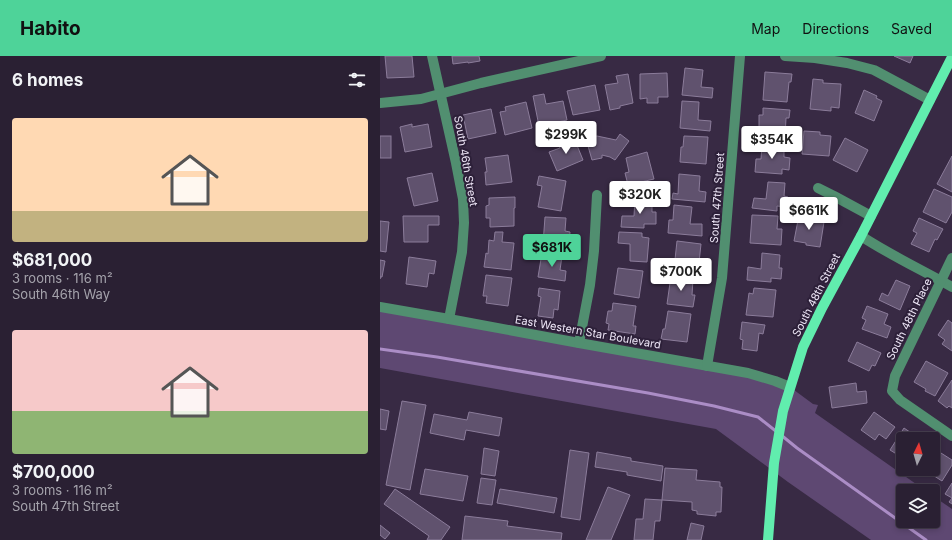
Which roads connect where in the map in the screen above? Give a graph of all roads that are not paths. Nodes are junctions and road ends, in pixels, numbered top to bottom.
1 (432, 56) edge
2 (601, 56) edge
3 (740, 56) edge
4 (785, 56) edge
5 (952, 57) edge
6 (440, 93) junction
7 (930, 100) junction
8 (380, 103) edge
9 (818, 188) dead end
10 (597, 195) dead end
11 (870, 216) junction
12 (861, 236) junction
13 (952, 258) edge
14 (940, 281) junction
15 (952, 287) edge
16 (380, 307) edge
17 (449, 319) junction
18 (579, 343) junction
19 (707, 366) junction
20 (790, 387) junction
21 (952, 436) edge
22 (768, 540) edge

1 - 6 street, South 46th Street
2 - 6 street
3 - 19 street, South 47th Street
4 - 7 street
5 - 7 main road, South 48th Street
6 - 8 street
6 - 17 street, South 46th Street
7 - 11 main road, South 48th Street
9 - 11 street
10 - 18 street
11 - 12 main road, South 48th Street
12 - 14 street
12 - 20 main road, South 48th Street
13 - 14 street, South 48th Place
14 - 15 street
14 - 21 street, South 48th Place
16 - 17 street, East Western Star Boulevard
17 - 18 street, East Western Star Boulevard
18 - 19 street, East Western Star Boulevard
19 - 20 street, East Western Star Boulevard
20 - 22 main road, South 48th Street

